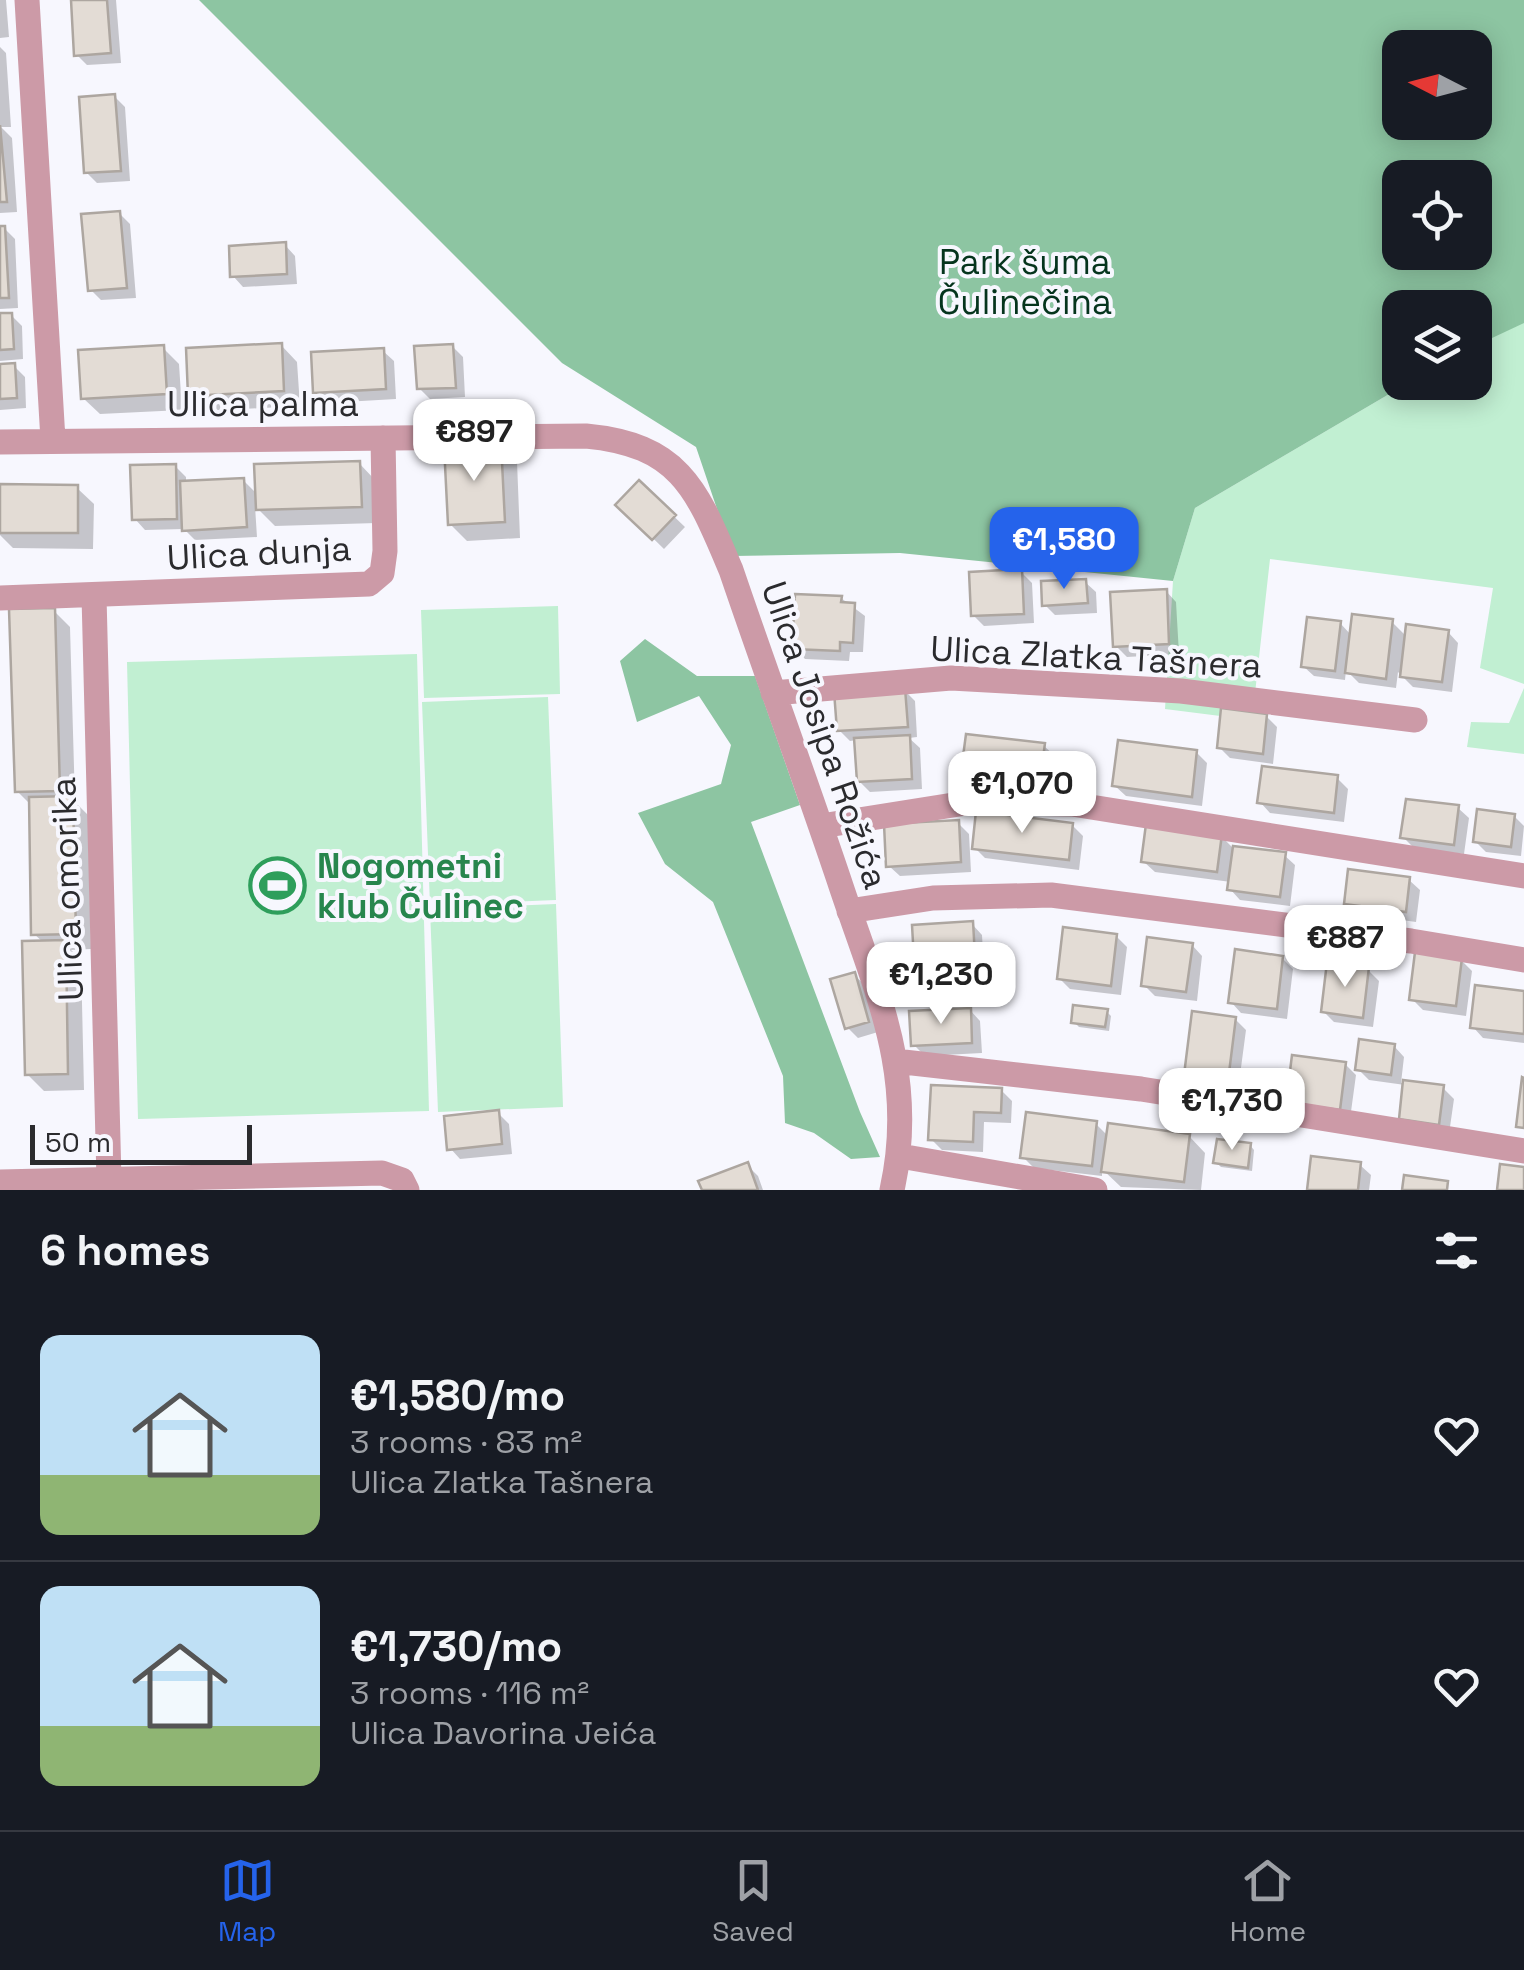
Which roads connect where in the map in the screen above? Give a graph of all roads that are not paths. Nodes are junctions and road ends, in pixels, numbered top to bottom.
1 (27, 0) edge
2 (586, 436) joint
3 (383, 438) junction
4 (52, 440) junction
5 (0, 442) edge
6 (94, 596) junction
7 (0, 598) edge
8 (773, 694) junction
9 (1415, 720) dead end
10 (821, 826) junction
11 (1524, 876) edge
12 (849, 911) junction
13 (1524, 960) edge
14 (895, 1061) junction
15 (1524, 1151) edge
16 (900, 1156) junction
17 (110, 1180) junction
18 (0, 1182) edge
19 (407, 1190) edge
20 (892, 1190) edge
21 (1095, 1190) edge

1 - 4 street
2 - 3 street, Ulica palma
2 - 8 street, Ulica Josipa Rožića
3 - 4 street, Ulica palma
3 - 6 street, Ulica dunja
4 - 5 street, Ulica palma
6 - 7 street, Ulica dunja
6 - 17 street, Ulica omorika
8 - 9 street, Ulica Zlatka Tašnera
8 - 10 street, Ulica Josipa Rožića
10 - 11 street
10 - 12 street, Ulica Josipa Rožića
12 - 13 street
12 - 14 street, Ulica Josipa Rožića
14 - 15 street
14 - 16 street, Ulica Josipa Rožića
16 - 20 street, Ulica Josipa Rožića
16 - 21 street
17 - 18 street
17 - 19 street

